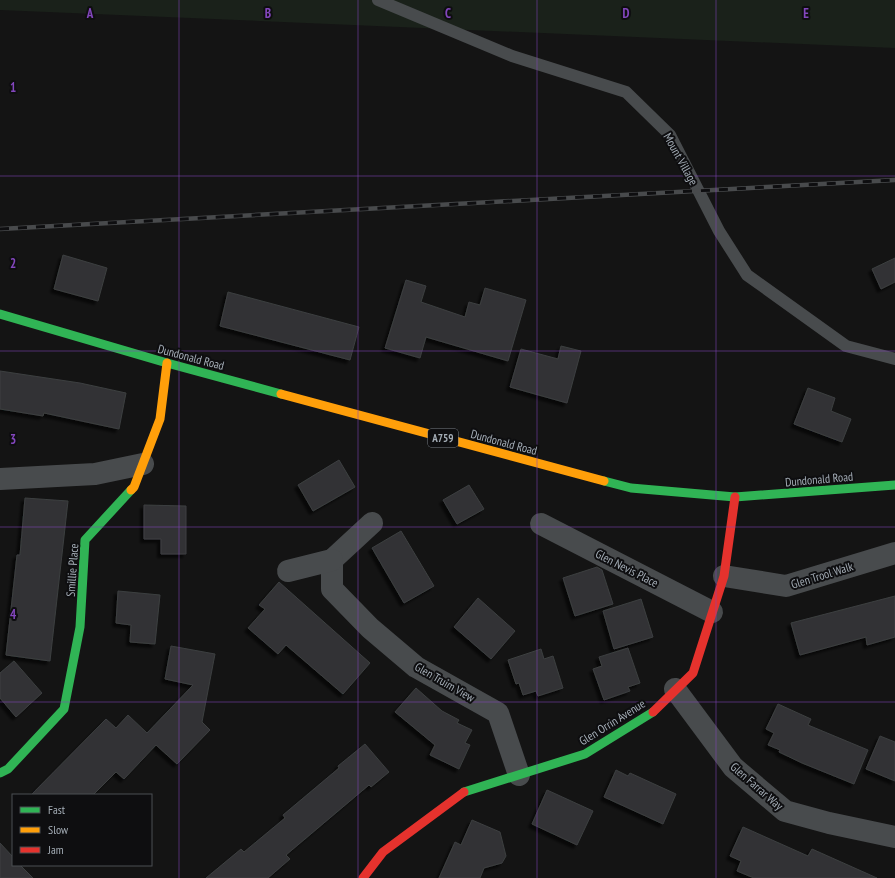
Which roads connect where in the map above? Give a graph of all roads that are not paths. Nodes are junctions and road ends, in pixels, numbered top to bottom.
1 (378, 0) edge
2 (0, 314) edge
3 (895, 359) edge
4 (167, 363) junction
5 (143, 464) junction
6 (0, 479) edge
7 (895, 485) edge
8 (735, 498) junction
9 (372, 523) dead end
10 (541, 524) dead end
11 (895, 553) edge
12 (332, 560) junction
13 (288, 571) dead end
14 (724, 576) junction
15 (712, 612) junction
16 (675, 689) junction
17 (0, 773) edge
18 (519, 775) junction
19 (895, 837) edge
20 (363, 878) edge

1 - 3 lane, Mount Village
2 - 4 street, Dundonald Road / A759
4 - 5 street, Smillie Place
4 - 8 street, Dundonald Road / A759
5 - 6 street
5 - 17 street, Smillie Place
7 - 8 street, Dundonald Road / A759
8 - 14 street, Glen Orrin Avenue
9 - 12 street
10 - 15 street, Glen Nevis Place
11 - 14 street, Glen Trool Walk
12 - 13 street
12 - 18 street, Glen Truim View
14 - 15 street, Glen Orrin Avenue
15 - 16 street, Glen Orrin Avenue
16 - 18 street, Glen Orrin Avenue
16 - 19 street, Glen Farrar Way
18 - 20 street, Glen Orrin Avenue

